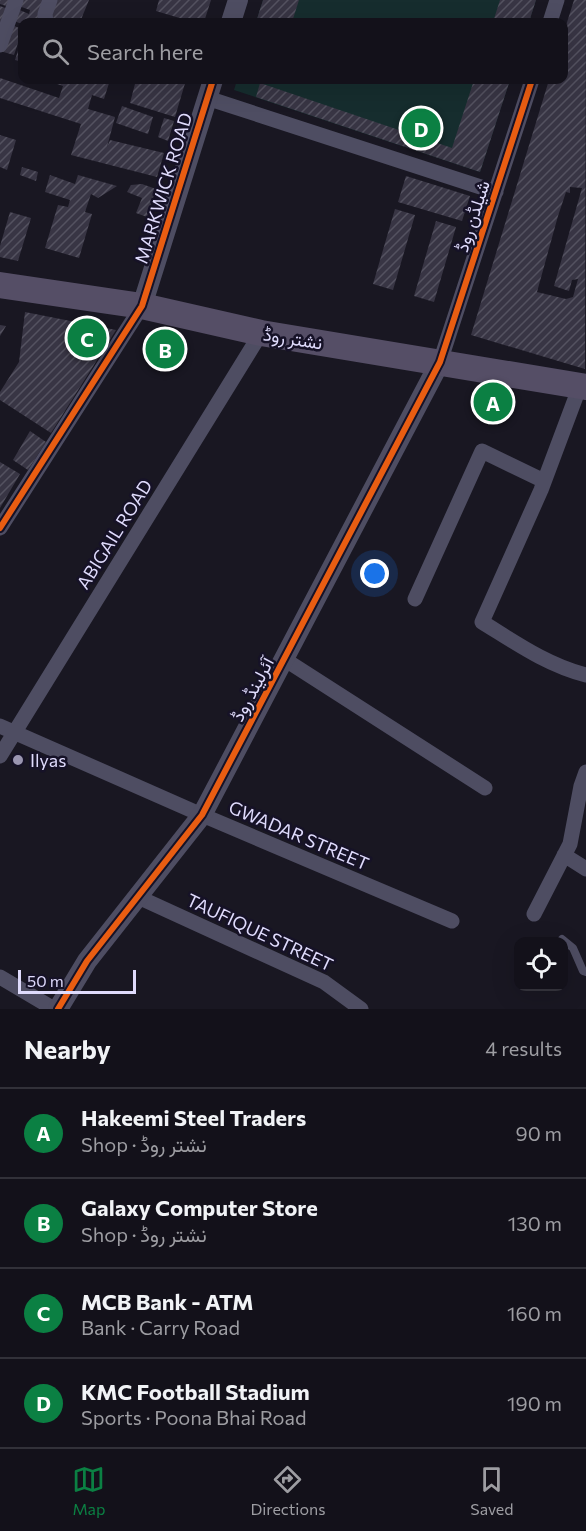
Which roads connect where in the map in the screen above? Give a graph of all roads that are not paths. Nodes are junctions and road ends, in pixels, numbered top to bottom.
1 (16, 0) edge
2 (50, 0) edge
3 (238, 0) edge
4 (557, 0) edge
5 (46, 18) edge
6 (232, 18) edge
7 (551, 18) edge
8 (0, 45) edge
9 (531, 84) edge
10 (210, 89) edge
11 (496, 192) junction
12 (0, 285) edge
13 (142, 306) junction
14 (261, 333) junction
15 (440, 362) junction
16 (583, 387) edge
17 (544, 481) junction
18 (0, 528) edge
19 (415, 599) dead end
20 (285, 659) junction
21 (586, 675) edge
22 (7, 729) edge
23 (0, 756) edge
24 (586, 772) edge
25 (485, 788) dead end
26 (202, 815) junction
27 (564, 855) junction
28 (586, 869) edge
29 (138, 897) junction
30 (534, 915) dead end
31 (452, 921) dead end
32 (568, 944) edge
33 (586, 972) edge
34 (0, 976) edge
35 (54, 1009) edge
36 (58, 1009) edge
37 (361, 1009) edge

1 - 8 street
2 - 5 street
3 - 6 street
4 - 7 street
9 - 11 street, شیلڈن روڈ
10 - 11 street
10 - 13 street, MARKWICK ROAD
11 - 15 street, شیلڈن روڈ
12 - 13 main road, نشتر روڈ
13 - 14 main road, نشتر روڈ
13 - 18 street
14 - 15 main road, نشتر روڈ
14 - 22 street, ABIGAIL ROAD
15 - 16 main road, نشتر روڈ
15 - 20 street, آئرلینڈ روڈ
16 - 17 street
17 - 19 street
17 - 21 street
20 - 25 street
20 - 26 street, آئرلینڈ روڈ
22 - 23 street, ABIGAIL ROAD
22 - 26 street, GWADAR STREET
24 - 27 street
26 - 29 street, آئرلینڈ روڈ
26 - 31 street, GWADAR STREET
27 - 28 street
27 - 30 street
29 - 36 street, آئرلینڈ روڈ
29 - 37 street, TAUFIQUE STREET
32 - 33 lane
34 - 35 street

